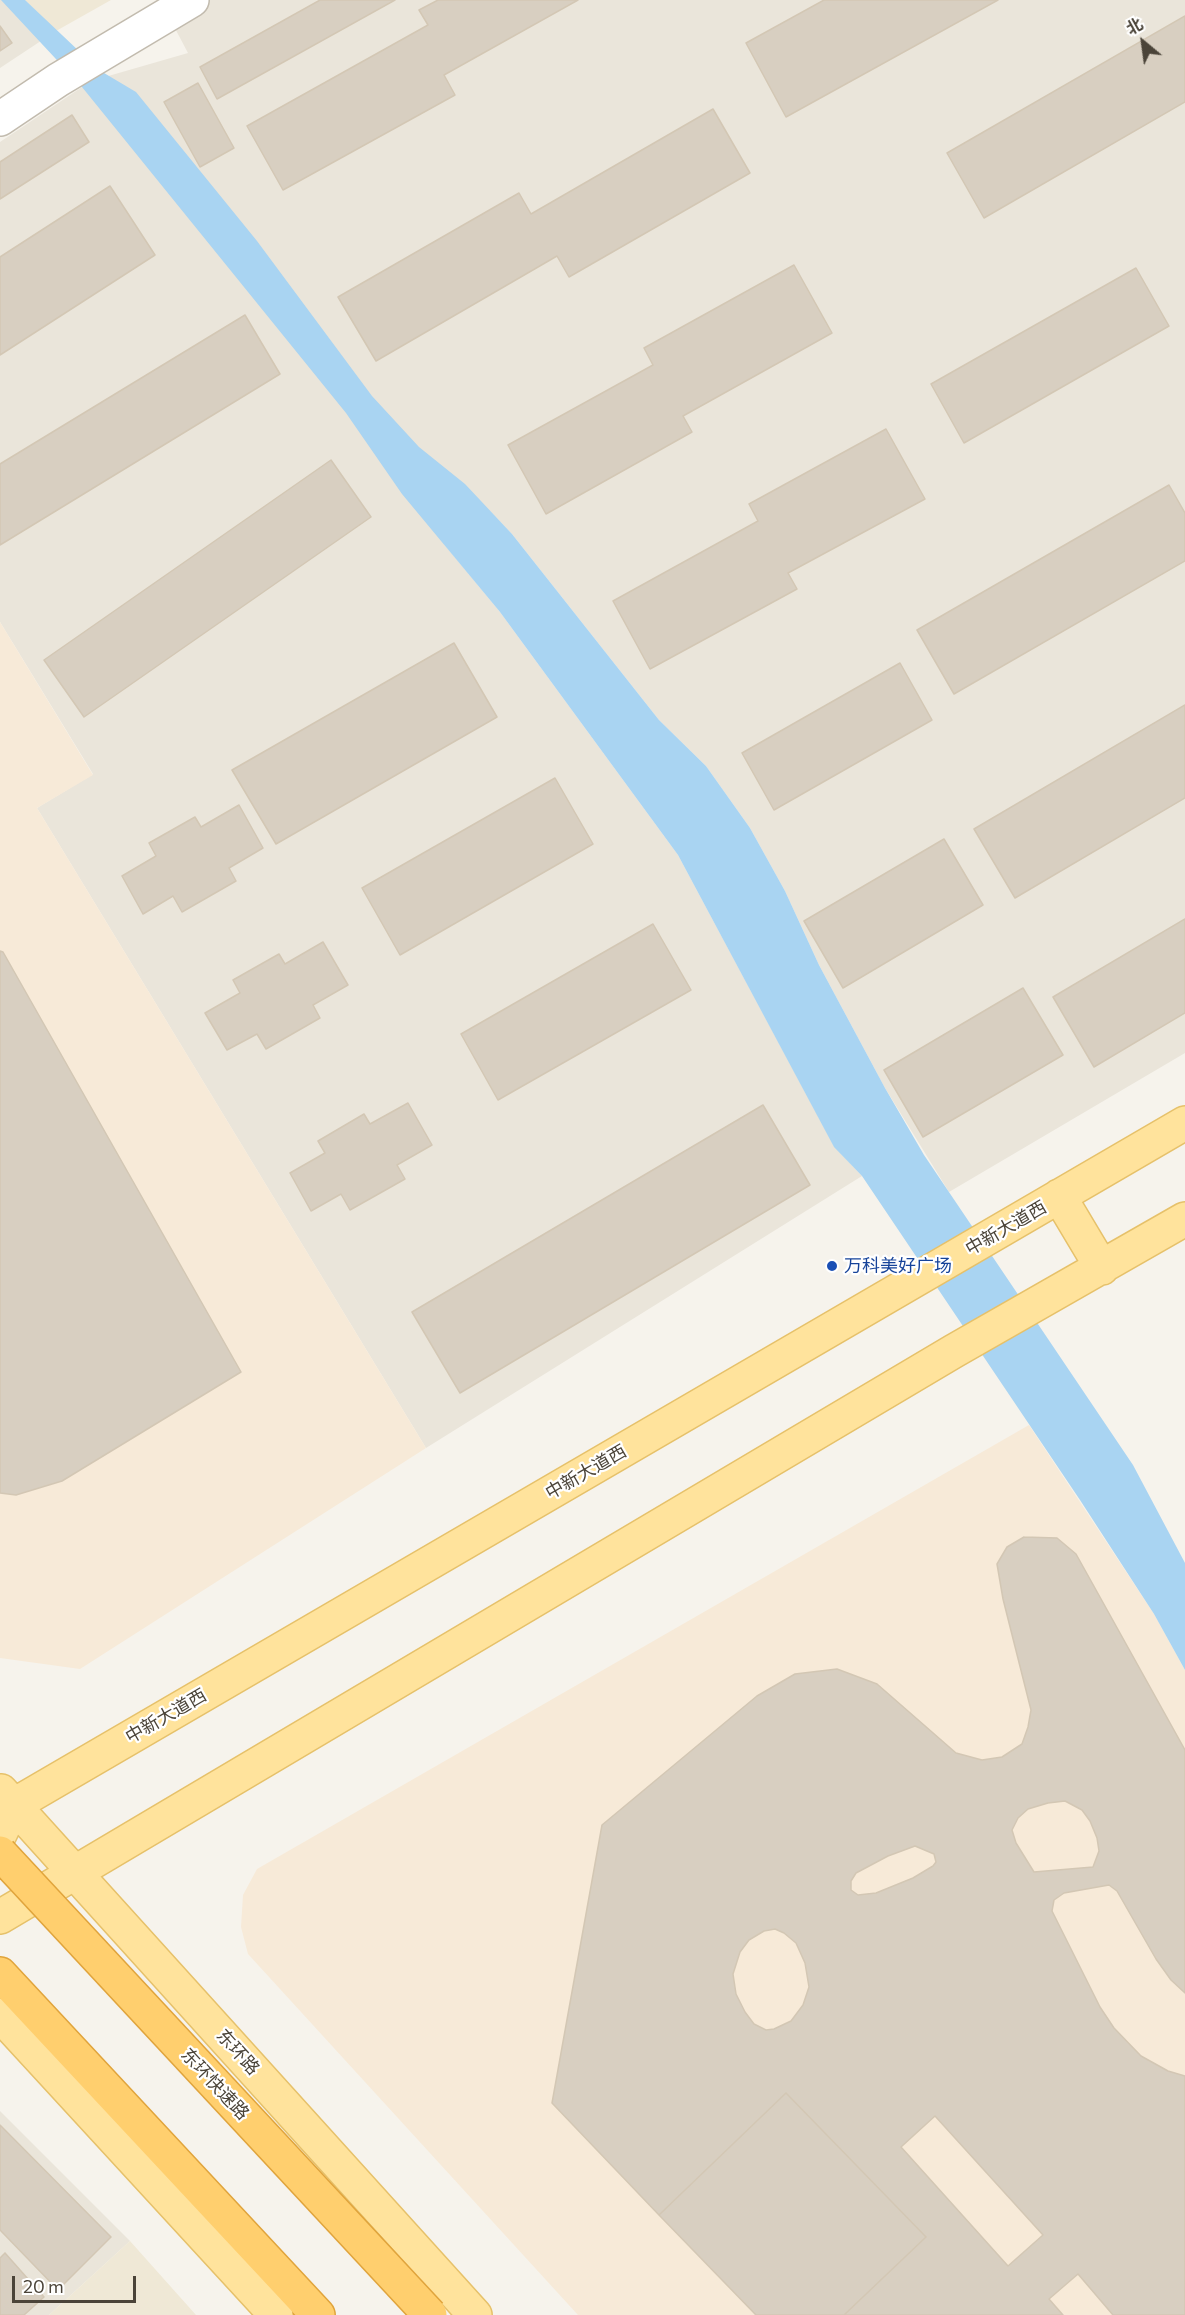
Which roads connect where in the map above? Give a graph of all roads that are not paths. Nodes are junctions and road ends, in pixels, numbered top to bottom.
1 (192, 0) edge
2 (0, 119) edge
3 (1185, 1123) edge
4 (1059, 1196) junction
5 (1185, 1219) edge
6 (1101, 1268) junction
7 (5, 1810) edge
8 (0, 1853) edge
9 (74, 1871) junction
10 (0, 1917) edge
11 (0, 1974) edge
12 (0, 2015) edge
13 (276, 2315) edge
14 (318, 2315) edge
15 (430, 2315) edge
16 (475, 2315) edge

1 - 2 street
3 - 4 main road, 中新大道西
4 - 6 main road
4 - 7 main road, 中新大道西
5 - 6 main road
6 - 9 main road
7 - 9 main road, 东环路
8 - 15 highway, 东环快速路, bridge
9 - 10 main road
9 - 16 main road, 东环路
11 - 14 highway
12 - 13 main road

